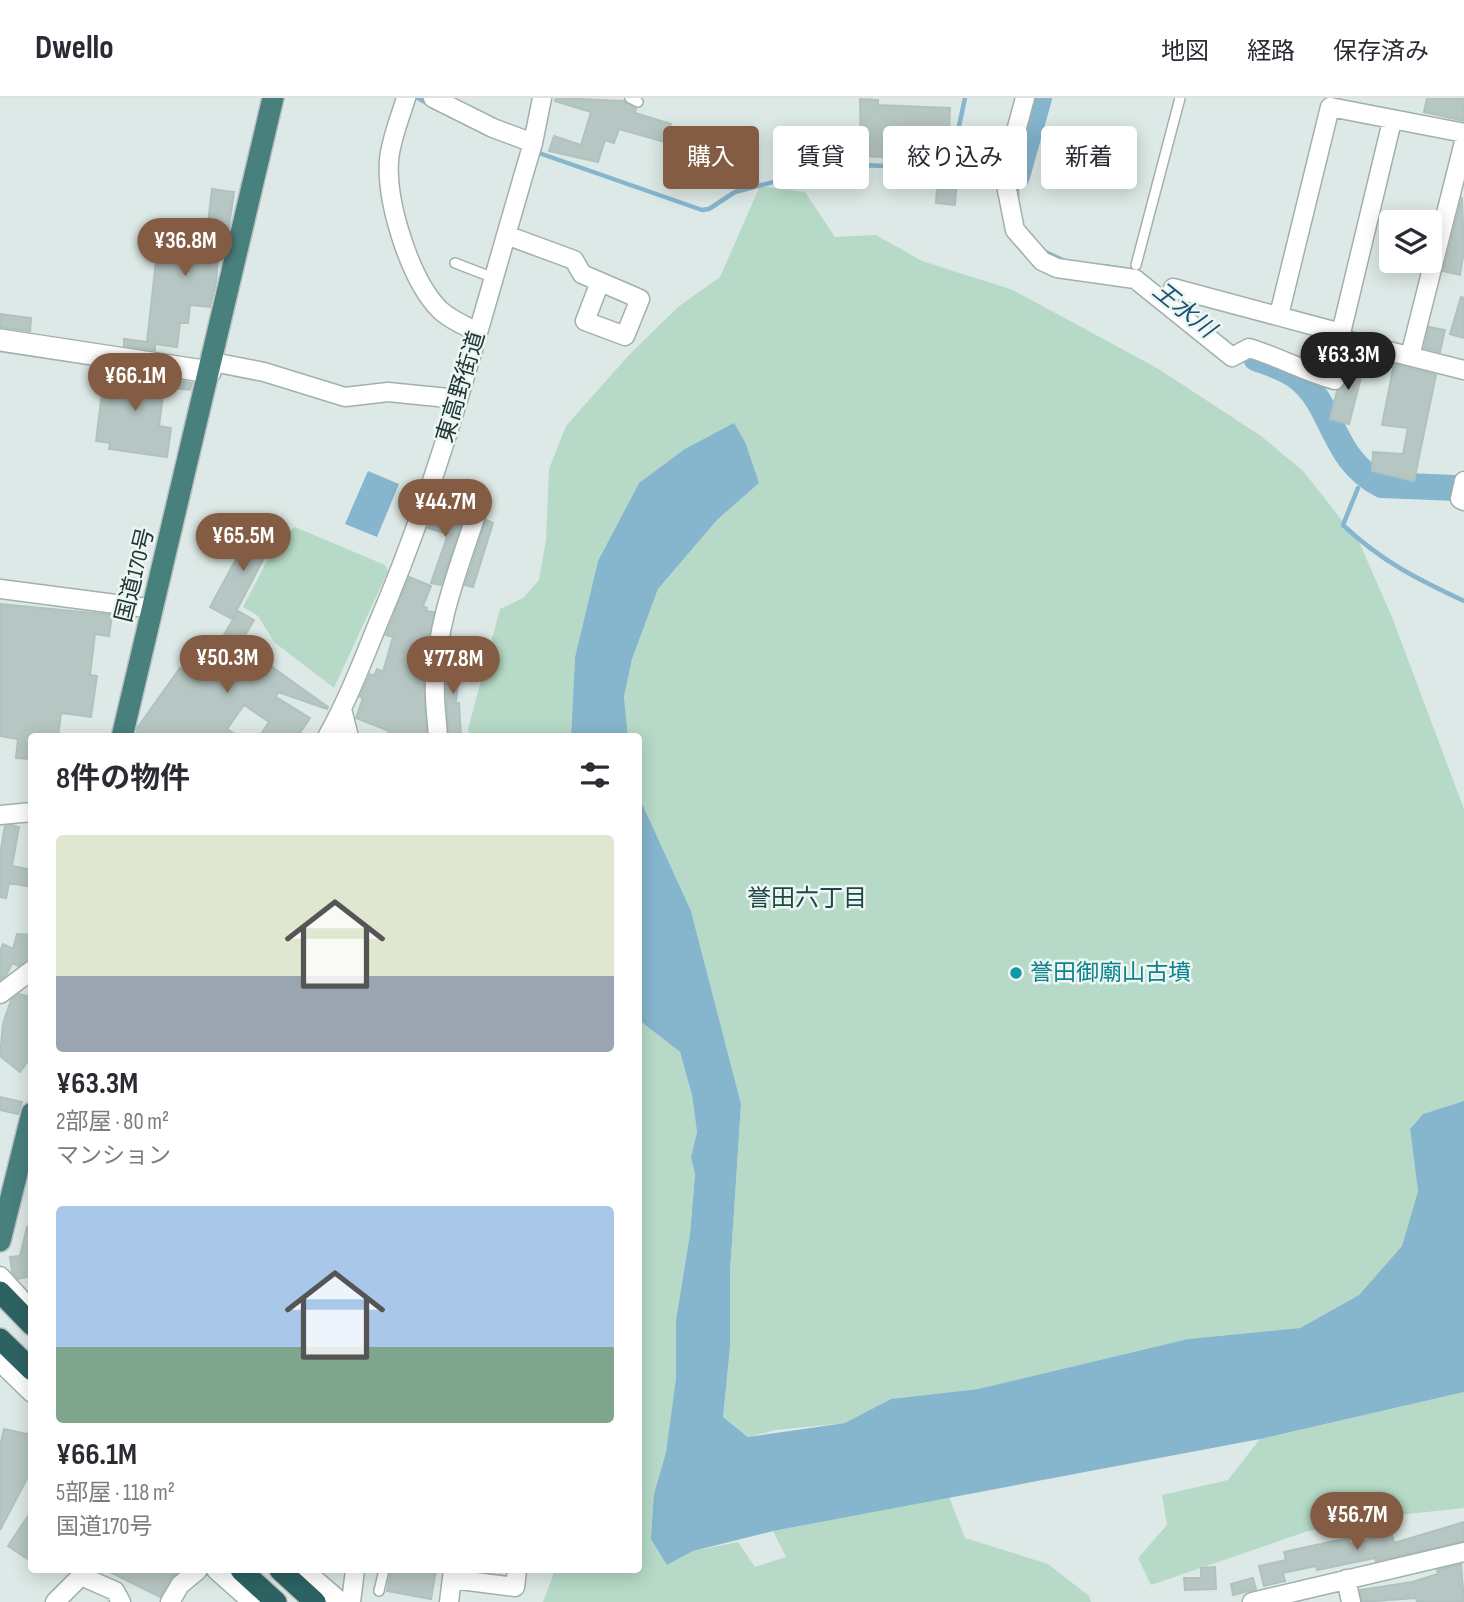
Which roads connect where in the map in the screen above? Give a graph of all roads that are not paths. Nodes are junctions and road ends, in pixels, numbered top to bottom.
1 (273, 98) edge
2 (406, 98) edge
3 (433, 98) edge
4 (542, 98) edge
5 (1025, 98) edge
6 (1180, 98) edge
7 (1392, 121) junction
8 (1017, 126) edge
9 (1464, 133) edge
10 (1464, 142) edge
11 (532, 148) junction
12 (1007, 189) edge
13 (506, 235) junction
14 (455, 263) dead end
15 (1136, 265) dead end
16 (494, 278) junction
17 (600, 282) dead end
18 (1173, 288) dead end
19 (1279, 315) junction
20 (478, 332) junction
21 (1343, 336) junction
22 (0, 340) edge
23 (1410, 356) junction
24 (211, 367) junction
25 (1464, 370) edge
26 (458, 399) junction
27 (1464, 481) edge
28 (1464, 501) edge
29 (477, 512) dead end
30 (0, 589) edge
31 (154, 609) junction
32 (342, 709) junction
33 (123, 733) edge
34 (329, 733) edge
35 (348, 733) edge
36 (438, 733) edge
37 (28, 812) edge
38 (0, 815) edge
39 (28, 973) edge
40 (0, 994) edge
41 (28, 1135) edge
42 (0, 1241) edge
43 (0, 1276) edge
44 (16, 1292) edge
45 (28, 1306) edge
46 (28, 1317) edge
47 (0, 1339) edge
48 (0, 1362) edge
49 (28, 1366) edge
50 (28, 1389) edge
51 (1464, 1552) edge
52 (194, 1573) edge
53 (219, 1573) edge
54 (244, 1573) edge
55 (283, 1573) edge
56 (307, 1573) edge
57 (355, 1573) edge
58 (383, 1573) edge
59 (517, 1573) edge
60 (452, 1574) edge
61 (1346, 1579) junction
62 (379, 1591) dead end
63 (55, 1602) edge
64 (121, 1602) edge
65 (170, 1602) edge
66 (252, 1602) edge
67 (276, 1602) edge
68 (315, 1602) edge
69 (341, 1602) edge
70 (351, 1602) edge
71 (449, 1602) edge
72 (1252, 1602) edge
73 (1351, 1602) edge

1 - 24 highway, 国道170号
2 - 20 street
3 - 11 street
4 - 11 street, 東高野街道
5 - 8 street
6 - 15 lane
7 - 9 street
7 - 19 street
7 - 21 street
10 - 23 street
11 - 13 street, 東高野街道
12 - 21 street
13 - 16 street, 東高野街道
13 - 17 street
14 - 16 lane
16 - 20 street, 東高野街道
18 - 19 street
19 - 21 street
20 - 26 street, 東高野街道
21 - 23 street
22 - 24 street
23 - 25 street
24 - 26 street
24 - 31 highway, 国道170号
26 - 32 street, 東高野街道
27 - 28 street
29 - 36 street
30 - 31 street
31 - 33 highway, 国道170号
32 - 34 street, 東高野街道
32 - 35 street
37 - 38 street
39 - 40 street
41 - 42 highway
43 - 44 street
44 - 45 street
44 - 46 highway
47 - 49 highway
48 - 50 street
51 - 61 street
52 - 65 street
53 - 66 street
54 - 67 highway
55 - 68 highway
56 - 69 street
57 - 70 street
58 - 62 lane
59 - 60 street
60 - 71 street
61 - 72 street
61 - 73 street
63 - 64 street

